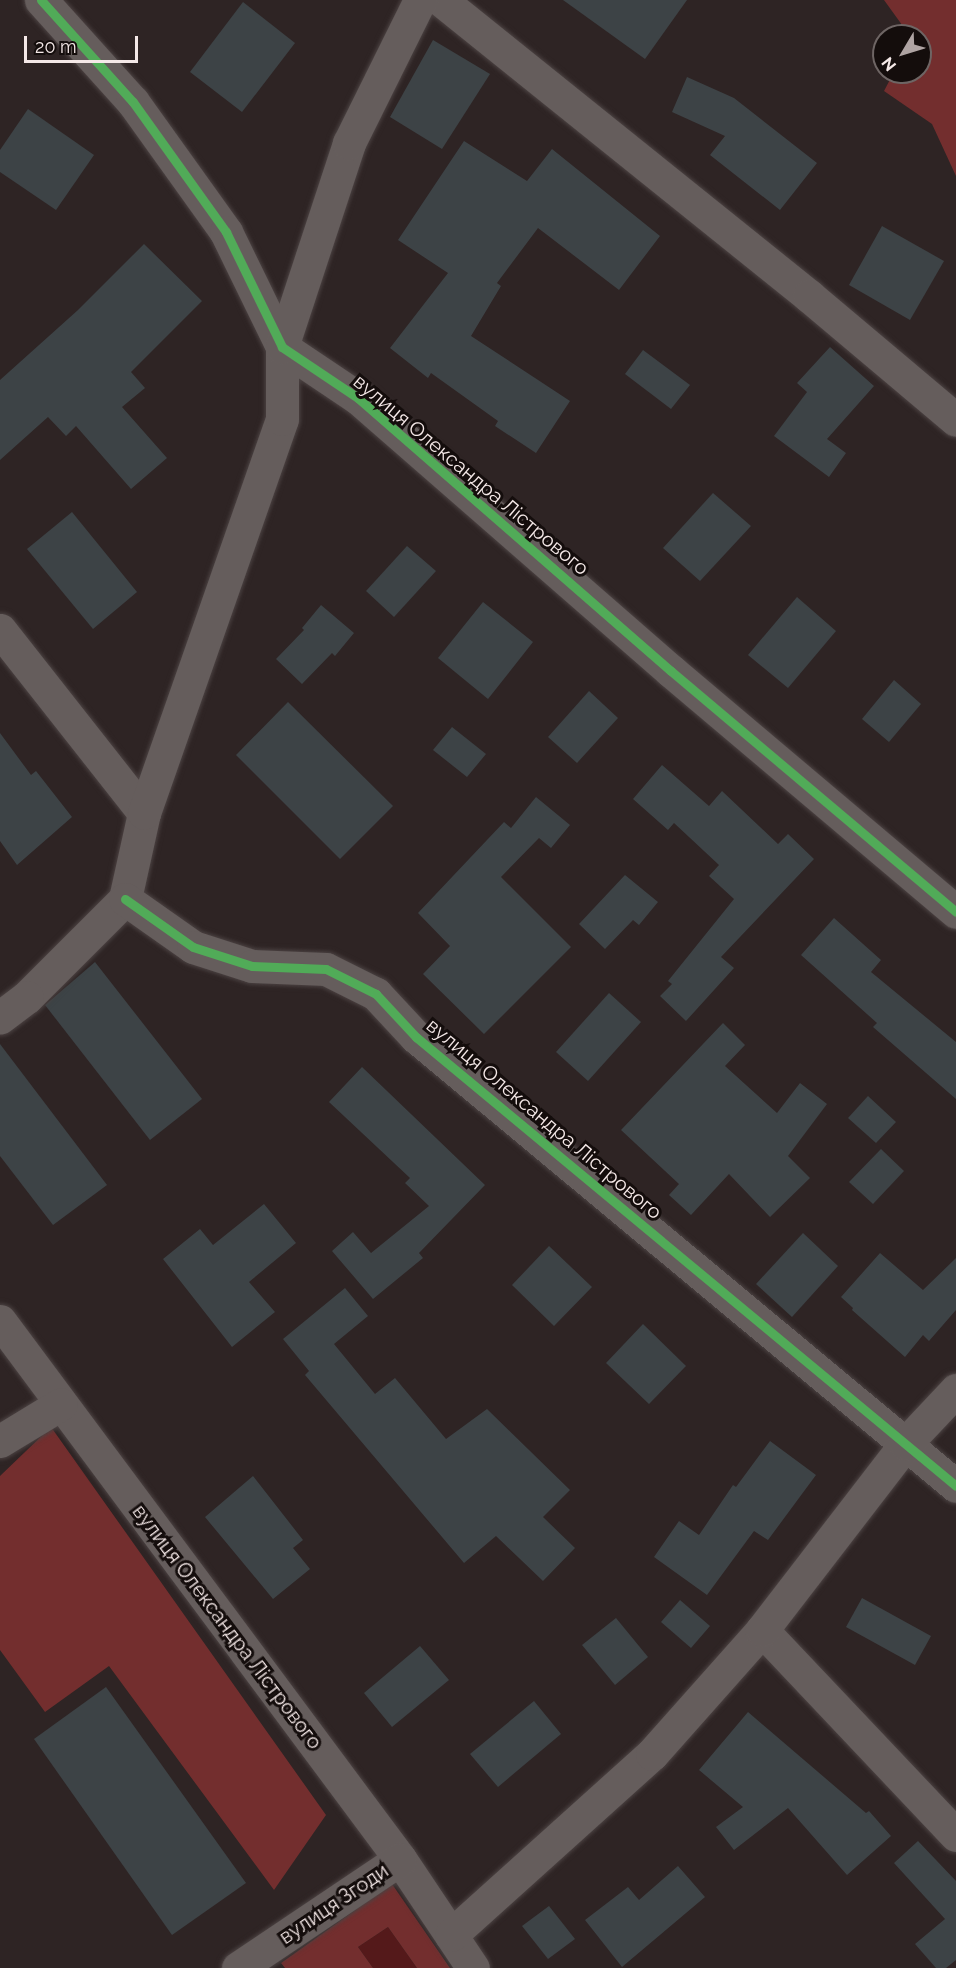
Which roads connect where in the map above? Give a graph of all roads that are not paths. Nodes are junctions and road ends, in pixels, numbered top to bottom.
1 (41, 0) edge
2 (420, 0) edge
3 (441, 0) edge
4 (282, 347) junction
5 (956, 420) edge
6 (0, 630) edge
7 (144, 813) junction
8 (125, 899) junction
9 (956, 912) edge
10 (0, 1017) edge
11 (0, 1321) edge
12 (956, 1390) edge
13 (61, 1404) junction
14 (0, 1441) edge
15 (906, 1443) junction
16 (956, 1486) edge
17 (762, 1630) junction
18 (956, 1835) edge
19 (400, 1860) junction
20 (451, 1935) junction
21 (238, 1968) edge
22 (473, 1968) edge

1 - 4 street
2 - 4 street
3 - 5 street
4 - 7 street
4 - 9 street, вулиця Олександра Лістрового
6 - 7 street
7 - 8 street
8 - 10 street
8 - 15 street, вулиця Олександра Лістрового
11 - 13 street, вулиця Олександра Лістрового
12 - 15 street
13 - 14 street
13 - 19 street, вулиця Олександра Лістрового
15 - 16 street, вулиця Олександра Лістрового
15 - 17 street
17 - 18 street
17 - 20 street
19 - 20 street, вулиця Олександра Лістрового
19 - 21 street, вулиця Згоди
20 - 22 street, вулиця Олександра Лістрового

